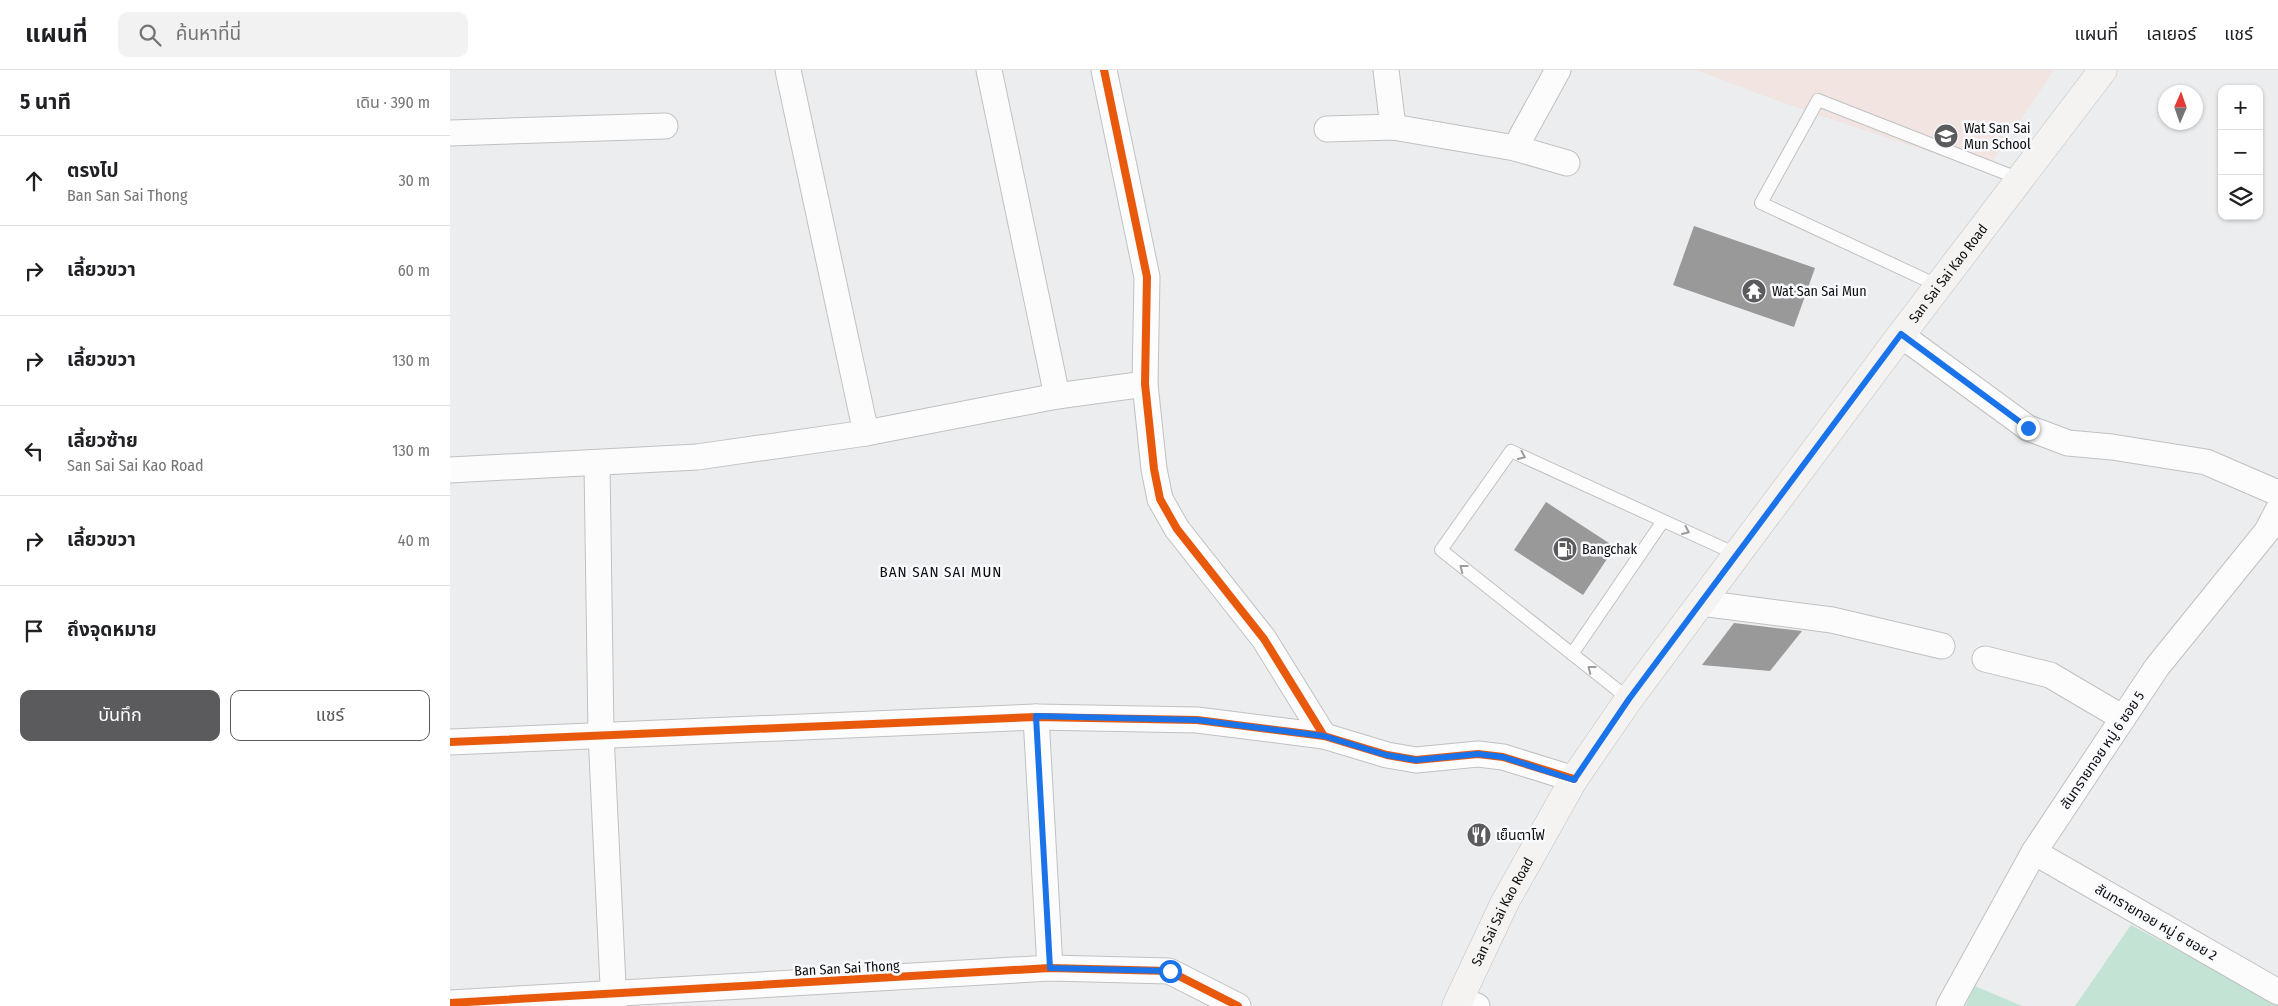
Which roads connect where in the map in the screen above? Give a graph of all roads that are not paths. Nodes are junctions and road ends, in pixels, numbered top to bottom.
1 (788, 70) edge
2 (989, 70) edge
3 (1104, 70) edge
4 (1386, 70) edge
5 (1558, 70) edge
6 (2104, 70) edge
7 (665, 126) dead end
8 (1394, 127) junction
9 (1327, 129) dead end
10 (450, 133) edge
11 (1515, 148) junction
12 (1567, 163) dead end
13 (2020, 180) junction
14 (1939, 286) junction
15 (1901, 334) junction
16 (1145, 384) junction
17 (1056, 396) junction
18 (866, 432) junction
19 (597, 464) junction
20 (450, 470) edge
21 (2278, 493) edge
22 (1663, 521) junction
23 (2274, 527) edge
24 (1736, 554) junction
25 (1701, 603) junction
26 (1942, 646) dead end
27 (1572, 654) junction
28 (1985, 659) dead end
29 (1629, 699) junction
30 (1036, 716) junction
31 (2123, 718) junction
32 (601, 734) junction
33 (1324, 736) junction
34 (450, 742) edge
35 (1574, 780) junction
36 (2034, 852) junction
37 (1050, 968) junction
38 (2278, 992) edge
39 (614, 1000) edge
40 (450, 1003) edge
41 (1464, 1004) edge
42 (1238, 1006) edge
43 (1949, 1006) edge

1 - 18 street
2 - 17 street
3 - 16 street
4 - 8 street
5 - 11 street
6 - 13 main road, San Sai Sai Kao Road
7 - 10 street
8 - 9 street
8 - 11 street
11 - 12 street
13 - 14 main road, San Sai Sai Kao Road
13 - 14 lane
14 - 15 main road, San Sai Sai Kao Road
15 - 21 street
15 - 24 main road, San Sai Sai Kao Road
16 - 17 street
16 - 33 street
17 - 18 street
18 - 19 street
19 - 20 street
19 - 32 street
22 -> 24 lane
22 - 27 lane
27 -> 22 lane
23 - 31 street, สันทรายทอย หมู่ 6 ซอย 5
24 - 25 main road, San Sai Sai Kao Road
25 - 26 street
25 - 29 main road, San Sai Sai Kao Road
29 -> 27 lane
28 - 31 street
29 - 35 main road, San Sai Sai Kao Road
30 - 32 street
30 - 33 street
30 - 37 street
31 - 36 street, สันทรายทอย หมู่ 6 ซอย 5
32 - 34 street
32 - 39 street
33 - 35 street
35 - 41 main road, San Sai Sai Kao Road
36 - 38 street, สันทรายทอย หมู่ 6 ซอย 2
36 - 43 street, สันทรายทอย หมู่ 6 ซอย 5
37 - 39 street, Ban San Sai Thong
37 - 42 street, Ban San Sai Thong
39 - 40 street, Ban San Sai Thong

